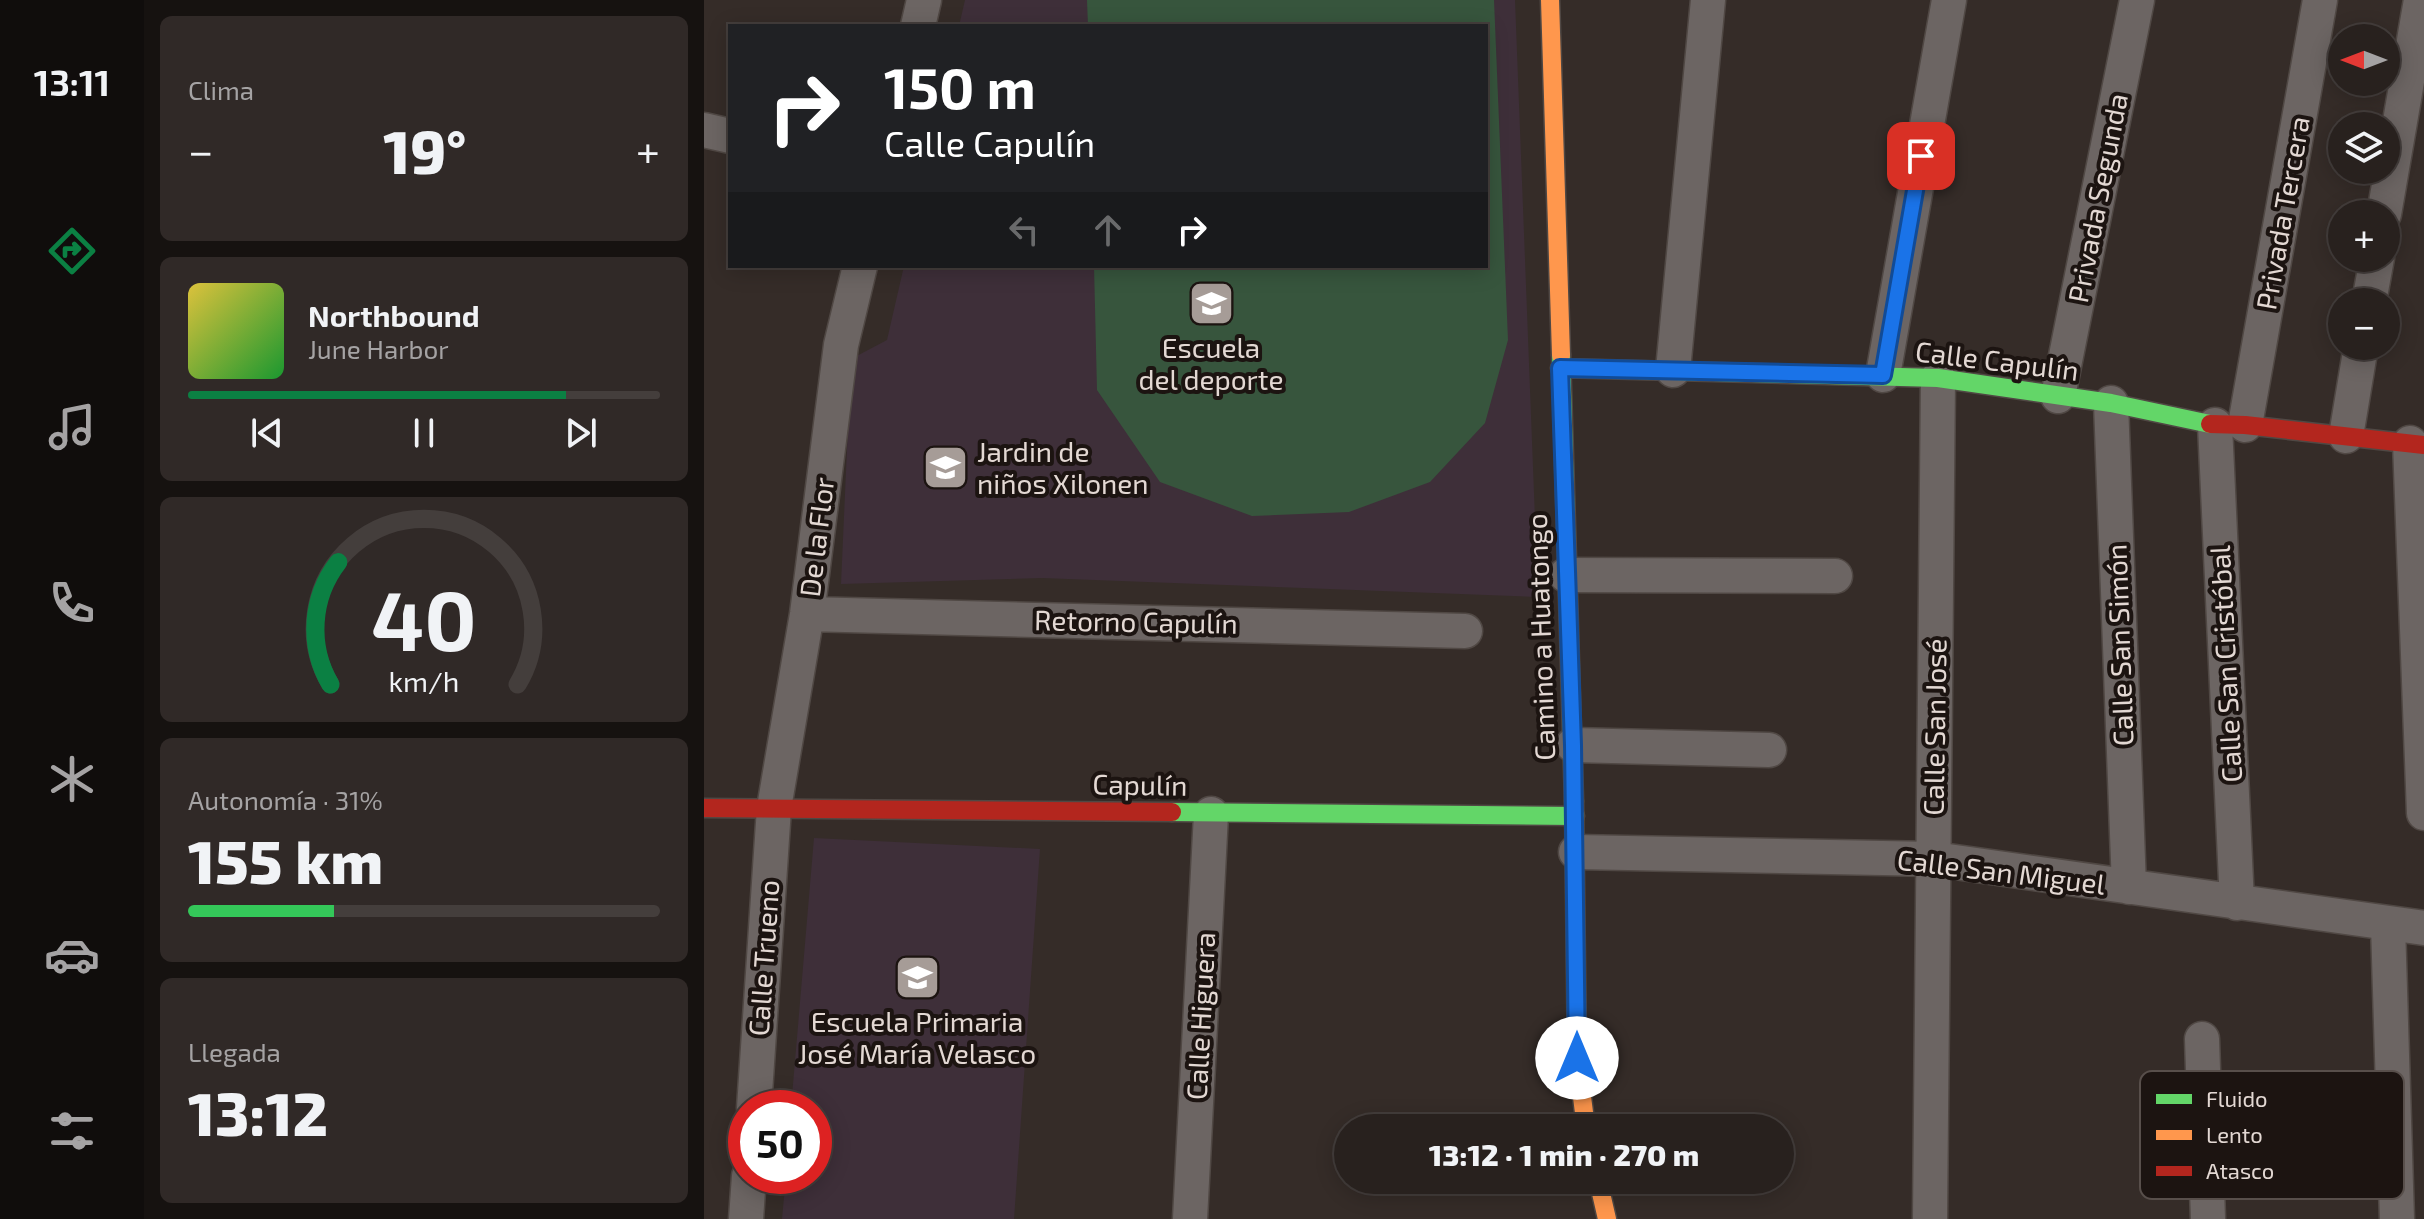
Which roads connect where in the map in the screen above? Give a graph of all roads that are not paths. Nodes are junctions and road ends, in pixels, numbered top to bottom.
1 (924, 0) edge
2 (1550, 0) edge
3 (1708, 0) edge
4 (1949, 0) edge
5 (2137, 0) edge
6 (2320, 0) edge
7 (2421, 0) edge
8 (918, 24) edge
9 (704, 130) edge
10 (728, 136) edge
11 (2386, 200) edge
12 (860, 268) edge
13 (2359, 360) edge
14 (1560, 368) junction
15 (1673, 370) junction
16 (1883, 375) junction
17 (1938, 378) junction
18 (2058, 396) junction
19 (2111, 403) junction
20 (2230, 425) junction
21 (2346, 436) junction
22 (2417, 444) edge
23 (1566, 575) junction
24 (1835, 576) dead end
25 (807, 614) junction
26 (1465, 631) dead end
27 (1573, 745) junction
28 (1769, 750) dead end
29 (704, 808) edge
30 (774, 808) junction
31 (2424, 813) edge
32 (1211, 814) junction
33 (1575, 816) junction
34 (1576, 852) junction
35 (1934, 859) junction
36 (2129, 887) junction
37 (2237, 903) junction
38 (2388, 925) junction
39 (2424, 928) edge
40 (2202, 1039) dead end
41 (2203, 1071) edge
42 (2392, 1071) edge
43 (755, 1090) edge
44 (1584, 1114) edge
45 (748, 1194) edge
46 (1601, 1194) edge
47 (2207, 1199) edge
48 (2396, 1199) edge
49 (746, 1219) edge
50 (1190, 1219) edge
51 (1607, 1219) edge
52 (1930, 1219) edge
53 (2208, 1219) edge
54 (2397, 1219) edge

1 - 8 street
2 - 14 street, Camino a Huatongo
3 - 15 street
4 - 16 street
5 - 18 street, Privada Segunda
6 - 20 street, Privada Tercera
7 - 11 street
9 - 10 street
12 - 25 street, De la Flor
13 - 21 street
14 - 15 street, Calle Capulín
14 - 23 street, Camino a Huatongo
15 - 16 street, Calle Capulín
16 - 17 street, Calle Capulín
17 - 18 street, Calle Capulín
17 - 35 street, Calle San José
18 - 19 street, Calle Capulín
19 - 20 street, Calle Capulín
19 - 36 street, Calle San Simón
20 - 21 street, Calle Capulín
20 - 37 street, Calle San Cristóbal
21 - 22 street, Calle Capulín
22 - 31 street
23 - 24 street
23 - 27 street, Camino a Huatongo
25 - 26 street, Retorno Capulín
25 - 30 street, De la Flor
27 - 28 street
27 - 33 street, Camino a Huatongo
29 - 30 street, Capulín
30 - 32 street, Capulín
30 - 43 street, Calle Trueno
32 - 33 street, Capulín
32 - 50 street, Calle Higuera
33 - 34 street, Camino a Huatongo
34 - 35 street, Calle San Miguel
34 - 44 street, Camino a Huatongo
35 - 36 street, Calle San Miguel
35 - 52 street, Calle San José
36 - 37 street, Calle San Miguel
37 - 38 street, Calle San Miguel
38 - 39 street, Calle San Miguel
38 - 42 street
40 - 41 street
45 - 49 street
46 - 51 street
47 - 53 street
48 - 54 street

